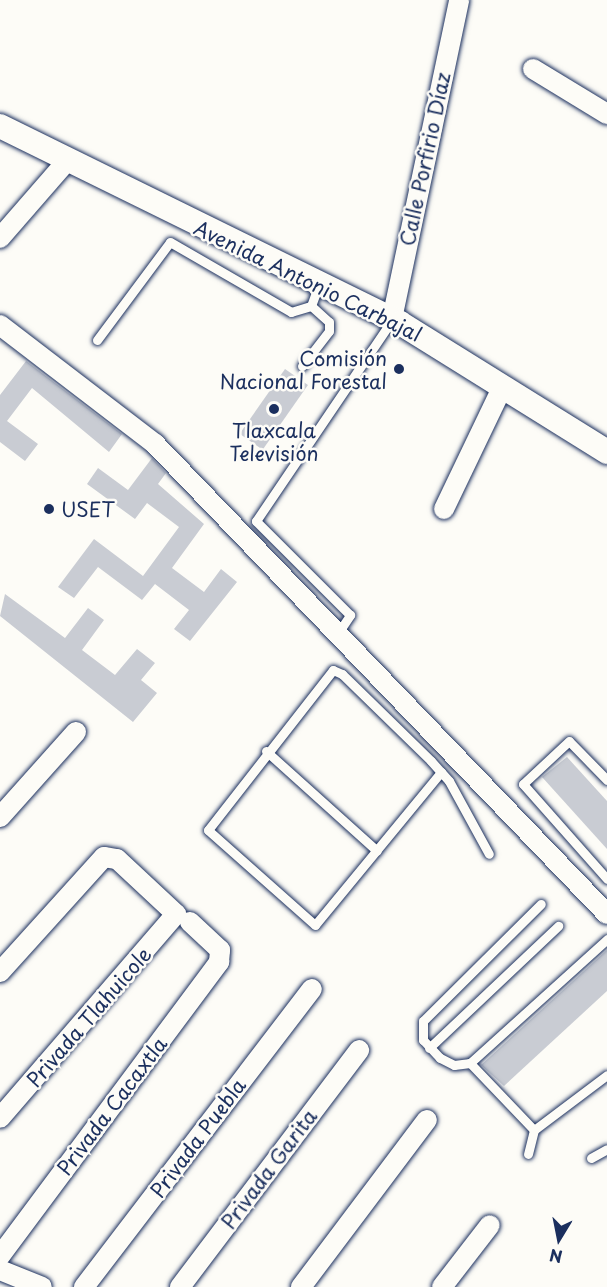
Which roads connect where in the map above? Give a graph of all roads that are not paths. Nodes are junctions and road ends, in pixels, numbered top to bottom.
1 (459, 0) edge
2 (533, 69) dead end
3 (607, 114) edge
4 (0, 126) edge
5 (66, 162) junction
6 (0, 238) edge
7 (315, 295) junction
8 (392, 319) junction
9 (0, 326) edge
10 (97, 340) dead end
11 (302, 366) dead end
12 (503, 386) junction
13 (607, 452) edge
14 (444, 509) dead end
15 (338, 633) junction
16 (76, 732) dead end
17 (447, 745) junction
18 (266, 751) junction
19 (431, 761) junction
20 (441, 772) junction
21 (607, 780) edge
22 (0, 817) edge
23 (377, 851) junction
24 (489, 854) dead end
25 (607, 879) edge
26 (541, 904) dead end
27 (607, 914) edge
28 (183, 918) junction
29 (558, 926) dead end
30 (607, 939) edge
31 (0, 972) edge
32 (312, 989) dead end
33 (429, 1048) junction
34 (358, 1050) dead end
35 (470, 1063) junction
36 (607, 1075) edge
37 (0, 1118) edge
38 (427, 1120) dead end
39 (534, 1130) junction
40 (607, 1149) edge
41 (528, 1154) dead end
42 (591, 1158) dead end
43 (490, 1225) dead end
44 (0, 1256) edge
45 (0, 1270) edge
46 (42, 1287) edge
47 (84, 1287) edge
48 (180, 1287) edge
49 (301, 1287) edge
50 (442, 1287) edge

1 - 8 street, Calle Porfirio Díaz
2 - 3 street
4 - 5 street, Avenida Antonio Carbajal
5 - 6 street
5 - 7 street, Avenida Antonio Carbajal
7 - 8 street, Avenida Antonio Carbajal
7 - 10 lane
7 - 11 lane
8 - 12 street, Avenida Antonio Carbajal
8 - 15 lane
9 - 15 street
12 - 13 street, Avenida Antonio Carbajal
12 - 14 street
15 - 17 street
16 - 22 street
17 - 19 lane
17 - 27 street
18 - 19 lane
18 - 23 lane
18 - 23 lane
19 - 20 lane
20 - 23 lane
20 - 24 lane
21 - 25 lane
26 - 33 lane
28 - 31 street
28 - 37 street, Privada Tlahuicole
28 - 44 street, Privada Cacaxtla
29 - 33 lane
30 - 35 lane
32 - 47 street, Privada Puebla
33 - 35 lane
34 - 48 street, Privada Garita
35 - 39 lane
36 - 39 lane
38 - 49 street
39 - 41 lane
40 - 42 lane
43 - 50 street
45 - 46 street

